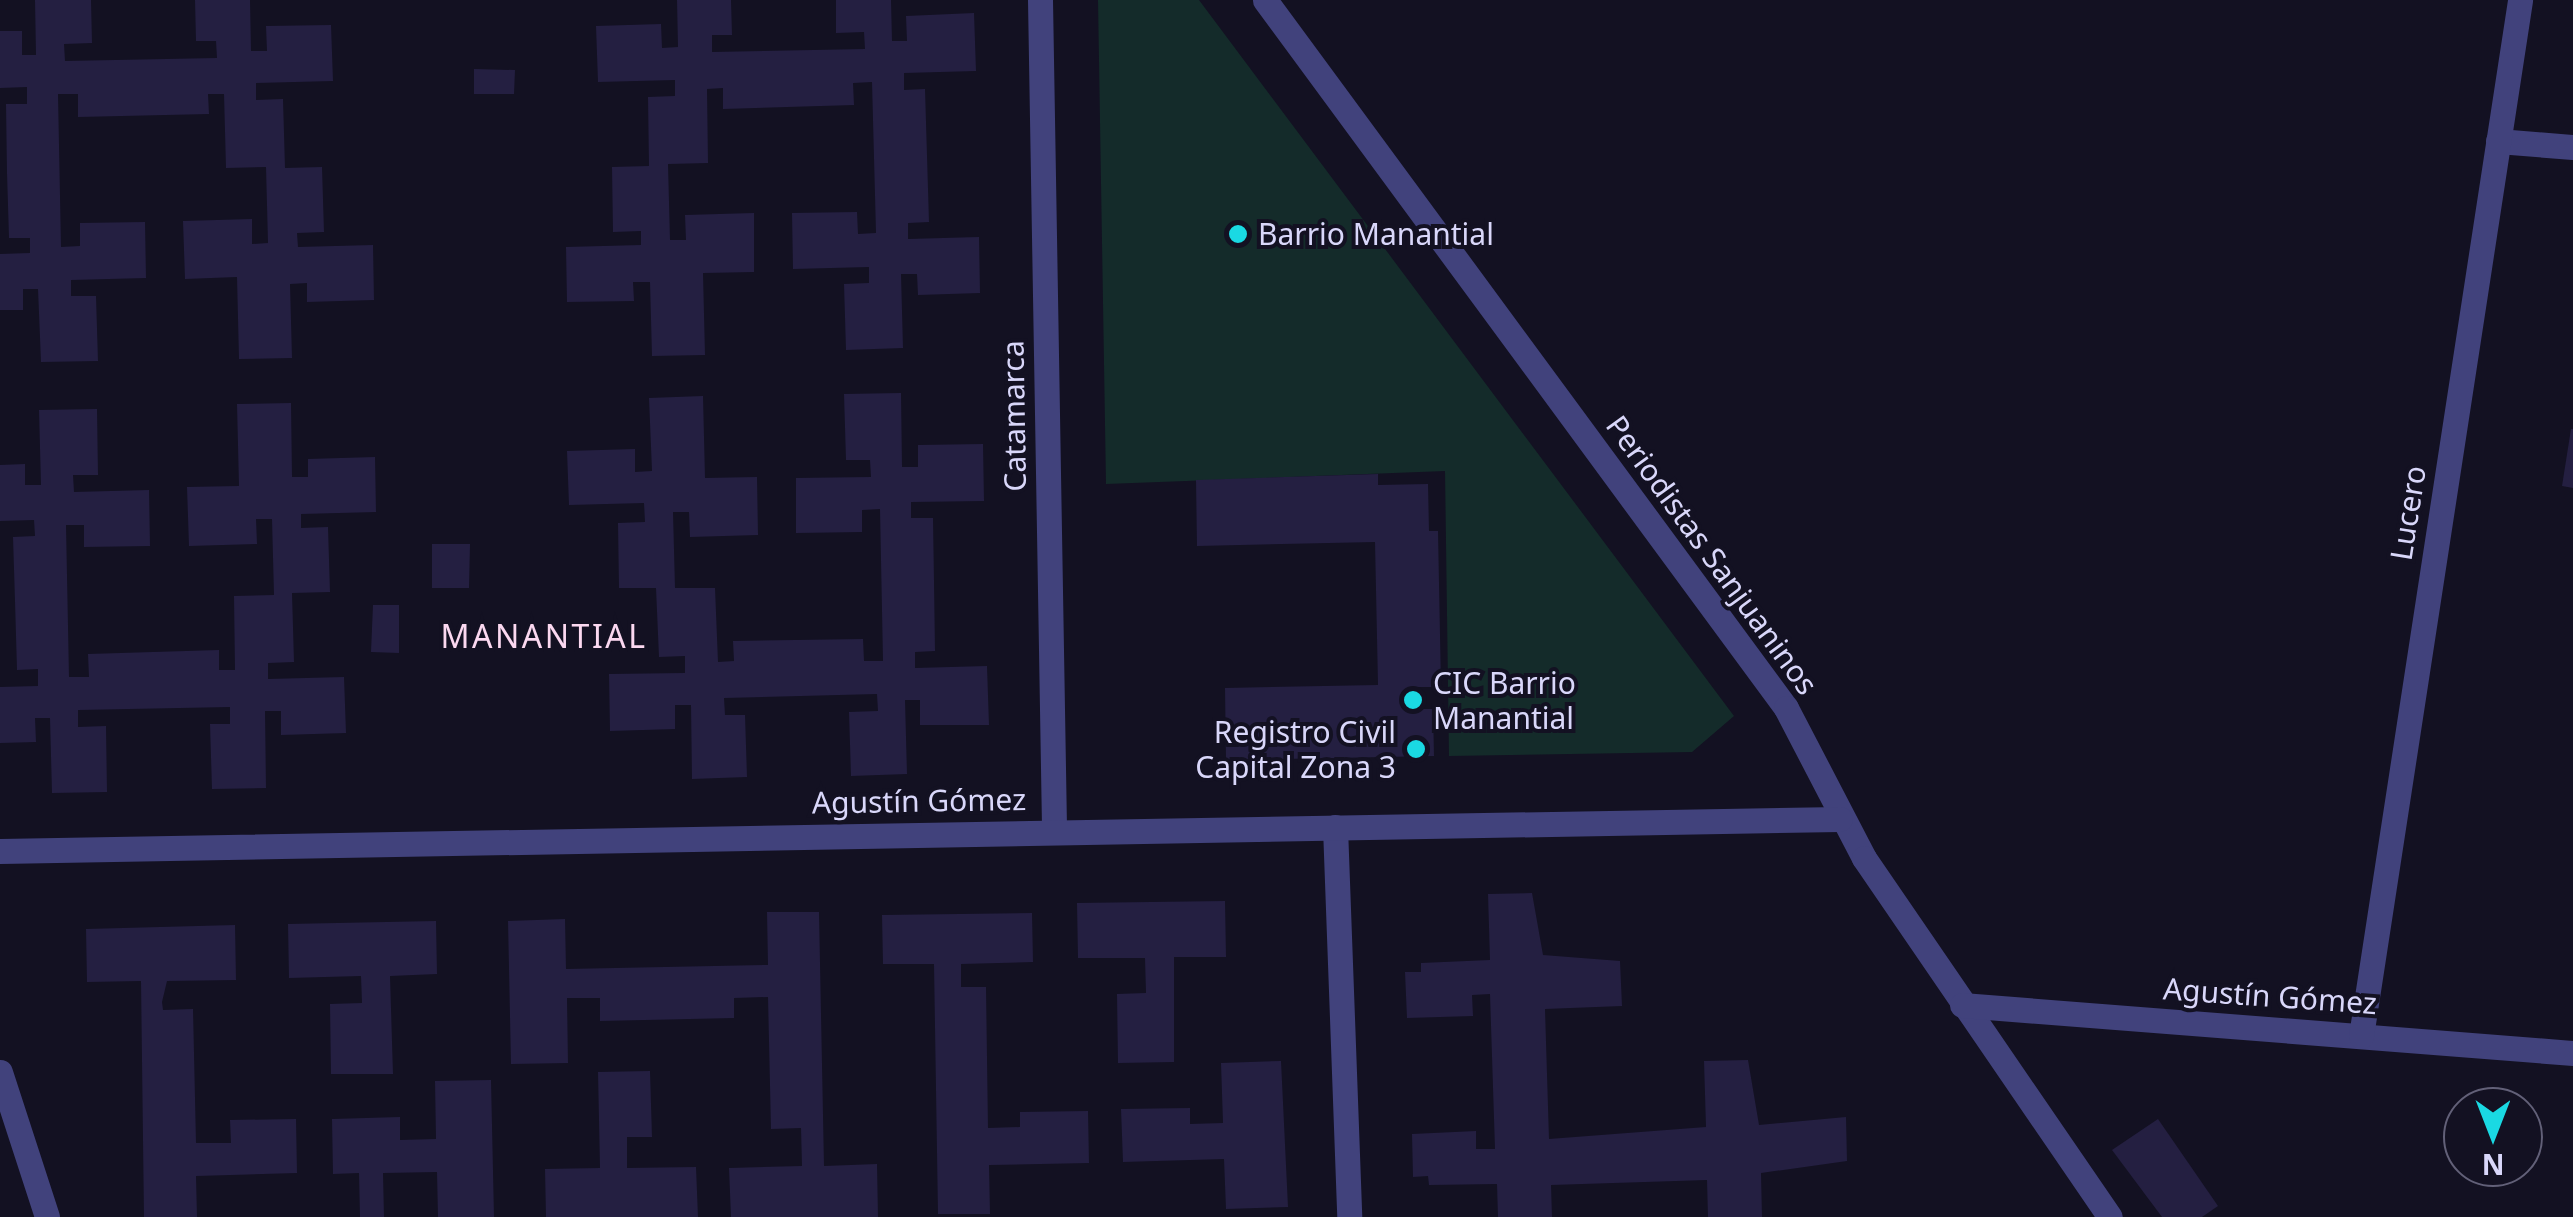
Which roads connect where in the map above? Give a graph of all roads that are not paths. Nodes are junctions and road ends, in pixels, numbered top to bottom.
1 (1040, 0) edge
2 (1265, 0) edge
3 (2520, 0) edge
4 (2498, 141) junction
5 (2573, 147) edge
6 (1840, 818) junction
7 (1335, 826) junction
8 (1054, 831) junction
9 (0, 850) edge
10 (1962, 1005) junction
11 (2361, 1036) junction
12 (2573, 1052) edge
13 (0, 1072) edge
14 (47, 1217) edge
15 (1350, 1217) edge
16 (2110, 1217) edge

1 - 8 street, Catamarca
2 - 6 street, Periodistas Sanjuaninos
3 - 4 street, Lucero
4 - 5 street
4 - 11 street, Lucero
6 - 7 street, Agustín Gómez
6 - 10 street, Periodistas Sanjuaninos
7 - 8 street, Agustín Gómez
7 - 15 street
8 - 9 street, Agustín Gómez
10 - 11 street, Agustín Gómez
10 - 16 street, Periodistas Sanjuaninos
11 - 12 street, Agustín Gómez
13 - 14 street

